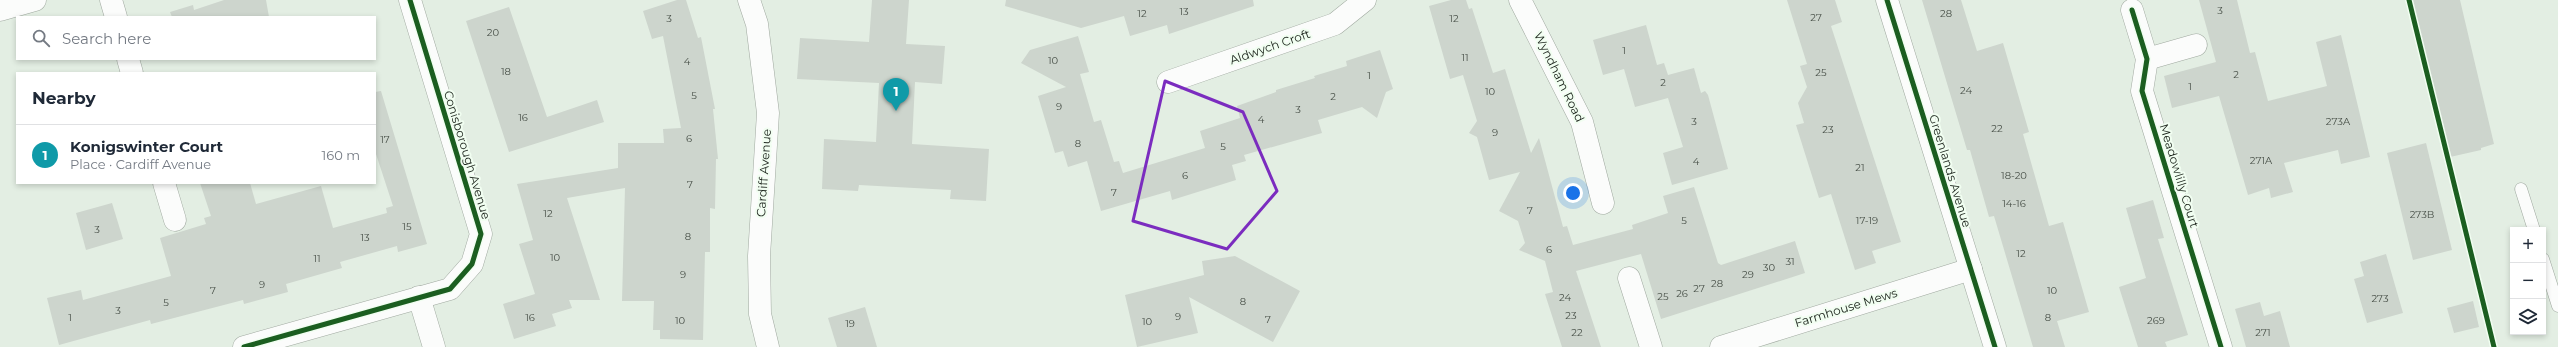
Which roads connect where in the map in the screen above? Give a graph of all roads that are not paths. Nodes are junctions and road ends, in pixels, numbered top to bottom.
1 (35, 0) edge
2 (111, 0) edge
3 (410, 0) edge
4 (749, 0) edge
5 (1365, 0) edge
6 (1520, 0) edge
7 (1887, 0) edge
8 (0, 10) edge
9 (2132, 10) dead end
10 (116, 16) edge
11 (2196, 45) dead end
12 (2147, 59) junction
13 (128, 60) edge
14 (132, 72) edge
15 (1168, 82) dead end
16 (164, 184) edge
17 (2520, 189) dead end
18 (1603, 203) dead end
19 (175, 220) dead end
20 (2533, 227) edge
21 (2544, 263) edge
22 (1971, 269) junction
23 (1629, 278) dead end
24 (419, 297) junction
25 (2558, 306) edge
26 (244, 347) edge
27 (434, 347) edge
28 (768, 347) edge
29 (1651, 347) edge
30 (1721, 347) edge
31 (1995, 347) edge
32 (2221, 347) edge

1 - 8 street
2 - 10 street
3 - 24 street, Conisborough Avenue
4 - 28 street, Cardiff Avenue
5 - 15 street, Aldwych Croft
6 - 18 street, Wyndham Road
7 - 22 street, Greenlands Avenue
9 - 12 street, Meadowlilly Court
11 - 12 street
12 - 32 street, Meadowlilly Court
13 - 14 street
16 - 19 street
17 - 20 lane
21 - 25 lane
22 - 30 street, Farmhouse Mews
22 - 31 street, Greenlands Avenue
23 - 29 street
24 - 26 street, Conisborough Avenue
24 - 27 street

